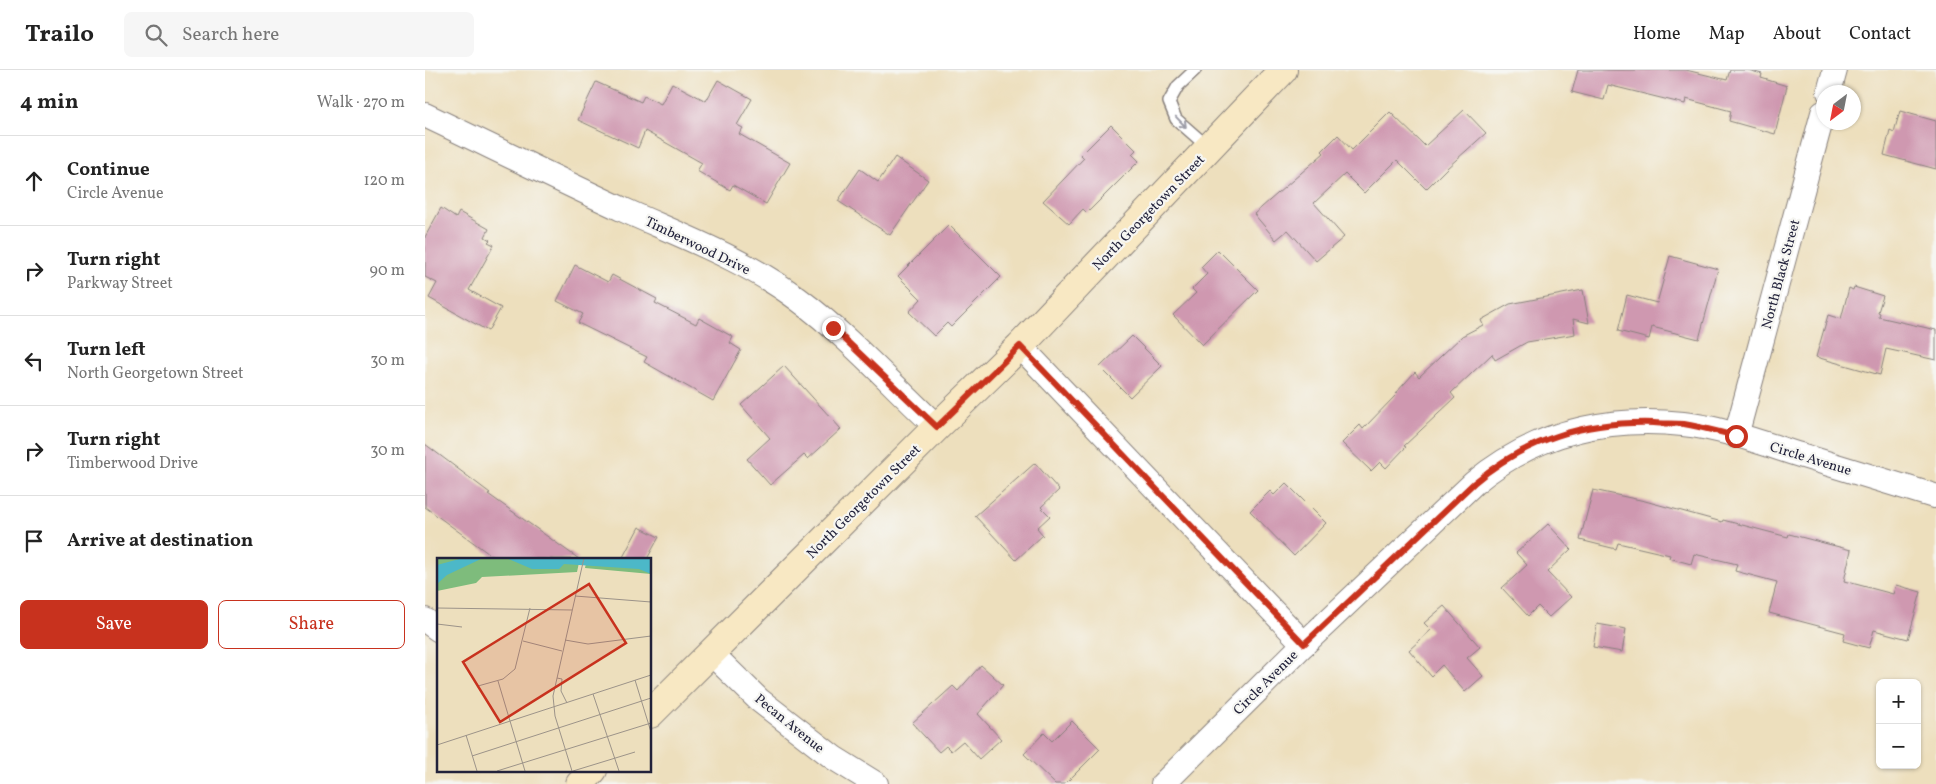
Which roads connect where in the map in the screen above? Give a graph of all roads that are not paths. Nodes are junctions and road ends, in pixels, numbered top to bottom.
1 (1195, 70) edge
2 (1283, 70) edge
3 (1835, 70) edge
4 (1831, 85) edge
5 (425, 115) edge
6 (1818, 130) edge
7 (1209, 148) junction
8 (1020, 346) junction
9 (937, 427) junction
10 (1736, 436) junction
11 (1934, 496) dead end
12 (425, 620) edge
13 (437, 629) edge
14 (1304, 644) junction
15 (711, 653) junction
16 (651, 713) edge
17 (591, 772) edge
18 (580, 784) edge
19 (876, 784) edge
20 (1163, 784) edge

1 -> 7 lane
2 - 7 street, North Georgetown Street
3 - 4 street
5 - 9 street, Timberwood Drive
6 - 10 street, North Black Street
7 - 8 street, North Georgetown Street
8 - 9 street, North Georgetown Street
8 - 14 street
9 - 15 street, North Georgetown Street
10 - 11 street, Circle Avenue
10 - 14 street, Circle Avenue
12 - 13 street
14 - 20 street, Circle Avenue
15 - 16 street, North Georgetown Street
15 - 19 street, Pecan Avenue
17 - 18 street

